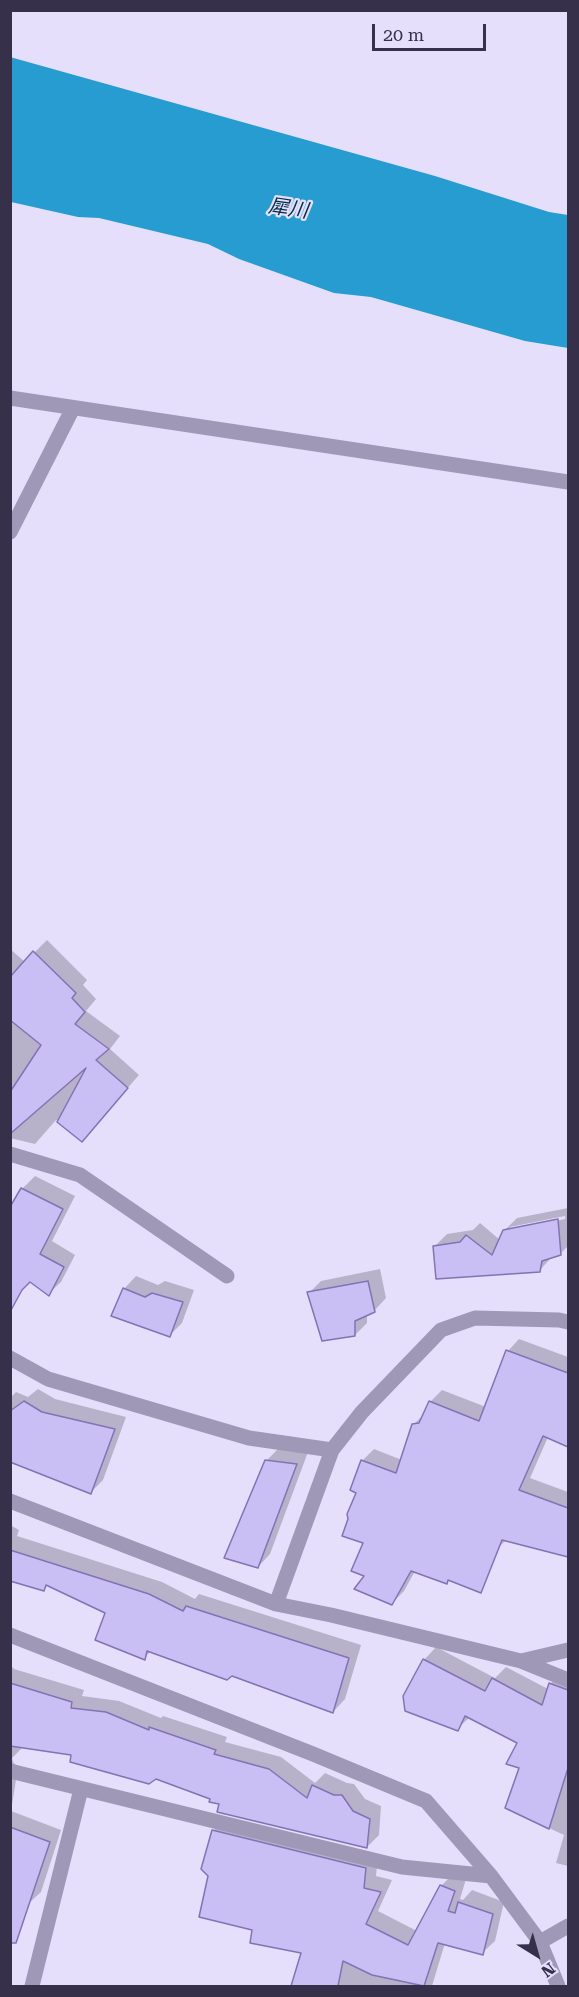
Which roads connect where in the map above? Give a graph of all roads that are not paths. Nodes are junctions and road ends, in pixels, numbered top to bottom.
1 (10, 398) edge
2 (73, 408) junction
3 (568, 482) edge
4 (10, 532) edge
5 (10, 1154) edge
6 (227, 1276) dead end
7 (568, 1322) edge
8 (10, 1358) edge
9 (332, 1450) junction
10 (10, 1502) edge
11 (276, 1604) junction
12 (10, 1635) edge
13 (568, 1650) edge
14 (521, 1661) junction
15 (568, 1680) edge
16 (10, 1771) edge
17 (81, 1789) junction
18 (491, 1876) junction
19 (568, 1926) edge
20 (540, 1942) junction
21 (32, 1986) edge
22 (558, 1986) edge

1 - 2 street
2 - 3 street
2 - 4 street
5 - 6 street
7 - 9 street
8 - 9 street
9 - 11 street
10 - 11 street
11 - 14 street
12 - 18 street
13 - 14 street
14 - 15 street
16 - 17 street
17 - 18 street
17 - 21 street
18 - 20 street
19 - 20 street
20 - 22 street

